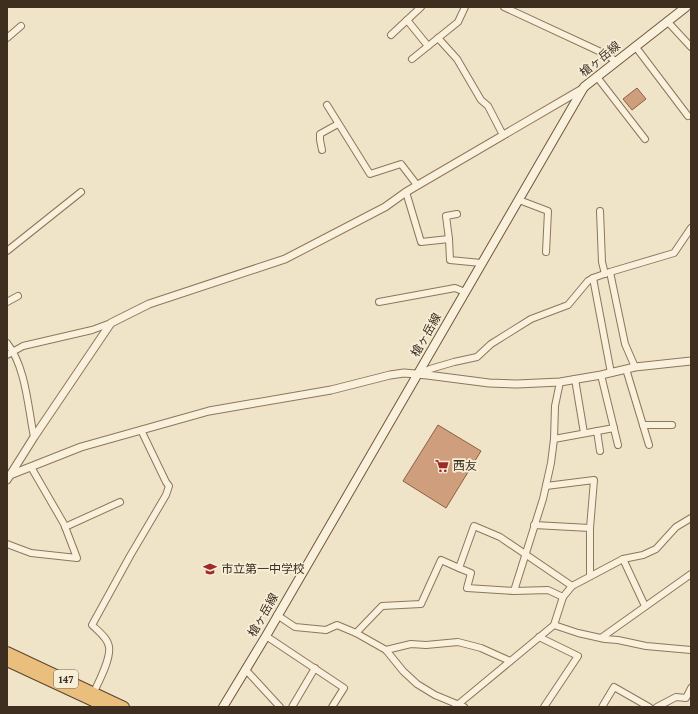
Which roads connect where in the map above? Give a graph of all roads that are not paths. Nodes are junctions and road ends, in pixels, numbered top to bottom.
1 (421, 7) edge
2 (465, 7) edge
3 (504, 7) edge
4 (686, 7) edge
5 (407, 20) junction
6 (667, 21) junction
7 (21, 26) dead end
8 (391, 35) dead end
9 (7, 38) edge
10 (438, 38) junction
11 (428, 46) junction
12 (635, 46) junction
13 (691, 47) edge
14 (412, 59) dead end
15 (616, 61) junction
16 (598, 77) junction
17 (584, 88) junction
18 (327, 105) dead end
19 (688, 116) dead end
20 (338, 124) junction
21 (503, 135) junction
22 (645, 139) dead end
23 (322, 150) dead end
24 (417, 186) junction
25 (81, 192) dead end
26 (406, 192) junction
27 (519, 200) junction
28 (600, 211) dead end
29 (457, 214) dead end
30 (691, 228) edge
31 (449, 239) junction
32 (7, 251) edge
33 (546, 252) dead end
34 (481, 264) junction
35 (608, 273) junction
36 (593, 278) junction
37 (465, 292) junction
38 (18, 296) dead end
39 (7, 302) edge
40 (379, 302) dead end
41 (112, 323) junction
42 (7, 343) edge
43 (13, 351) junction
44 (7, 355) edge
45 (691, 361) edge
46 (635, 367) junction
47 (626, 369) junction
48 (611, 373) junction
49 (416, 374) junction
50 (601, 375) junction
51 (575, 379) junction
52 (560, 382) junction
53 (642, 425) junction
54 (672, 425) dead end
55 (614, 428) junction
56 (141, 430) junction
57 (597, 431) junction
58 (584, 433) junction
59 (34, 437) junction
60 (554, 439) junction
61 (618, 445) dead end
62 (649, 445) dead end
63 (600, 451) dead end
64 (31, 467) junction
65 (8, 476) edge
66 (546, 486) junction
67 (120, 502) dead end
68 (691, 518) edge
69 (534, 525) junction
70 (65, 526) junction
71 (590, 528) junction
72 (7, 544) edge
73 (526, 554) junction
74 (623, 559) junction
75 (459, 568) junction
76 (691, 574) edge
77 (590, 576) junction
78 (572, 586) junction
79 (514, 591) junction
80 (564, 598) junction
81 (645, 606) junction
82 (277, 615) junction
83 (554, 625) junction
84 (356, 633) junction
85 (266, 636) junction
86 (539, 637) junction
87 (601, 638) junction
88 (386, 650) junction
89 (691, 650) edge
90 (7, 652) edge
91 (7, 661) edge
92 (510, 661) junction
93 (245, 668) junction
94 (315, 668) junction
95 (691, 688) edge
96 (94, 692) junction
97 (456, 706) edge
98 (106, 707) edge
99 (124, 707) edge
100 (223, 707) edge
101 (280, 707) edge
102 (292, 707) edge
103 (332, 707) edge
104 (464, 707) edge
105 (544, 707) edge
106 (602, 707) edge
107 (649, 707) edge
108 (657, 707) edge

1 - 5 street
2 - 10 street
3 - 15 street
4 - 6 main road, 槍ヶ岳線
5 - 8 street
5 - 11 street
6 - 12 main road, 槍ヶ岳線
6 - 13 street
7 - 9 street
10 - 11 street
10 - 21 street
11 - 14 street
12 - 15 main road, 槍ヶ岳線
12 - 19 street
15 - 16 main road, 槍ヶ岳線
16 - 17 main road, 槍ヶ岳線
16 - 22 street
17 - 21 street
17 - 27 main road, 槍ヶ岳線
18 - 20 street
20 - 23 street
20 - 24 street
21 - 24 street
24 - 26 street
25 - 32 street
26 - 31 street
26 - 41 street
27 - 33 street
27 - 34 main road, 槍ヶ岳線
28 - 35 street
29 - 31 street
30 - 35 street
31 - 34 street
34 - 37 main road, 槍ヶ岳線
35 - 36 street
35 - 46 street
36 - 48 street
36 - 49 street
37 - 40 street
37 - 49 main road, 槍ヶ岳線
38 - 39 street
41 - 43 street
41 - 59 street
42 - 43 street
43 - 44 street
43 - 59 street
45 - 46 street
46 - 47 street
47 - 48 street
47 - 53 street
48 - 50 street
49 - 52 street
49 - 56 street
49 - 82 main road, 槍ヶ岳線
50 - 51 street
50 - 55 street
51 - 52 street
51 - 58 street
52 - 60 street
53 - 54 street
53 - 62 street
55 - 57 street
55 - 61 street
56 - 64 street
56 - 96 street
57 - 58 street
57 - 63 street
58 - 60 street
59 - 65 street
60 - 66 street
64 - 65 street
64 - 70 street
66 - 69 street
66 - 71 street
67 - 70 street
68 - 74 street
69 - 71 street
69 - 73 street
70 - 72 street
71 - 77 street
73 - 75 street
73 - 78 street
73 - 79 street
74 - 77 street
74 - 81 street
75 - 79 street
75 - 84 street
76 - 81 street
77 - 78 street
78 - 80 street
79 - 80 street
80 - 83 street
81 - 87 street
82 - 84 street
82 - 85 main road, 槍ヶ岳線
83 - 86 street
83 - 87 street
84 - 88 street
85 - 93 main road, 槍ヶ岳線
85 - 94 street
86 - 92 street
86 - 105 street
87 - 89 street
88 - 92 street
88 - 97 street
90 - 96 highway, 147
91 - 98 highway, 147
92 - 97 street
93 - 100 main road, 槍ヶ岳線
93 - 101 street
94 - 102 street
94 - 103 street
95 - 108 street
96 - 99 highway, 147
97 - 104 street
106 - 107 street

